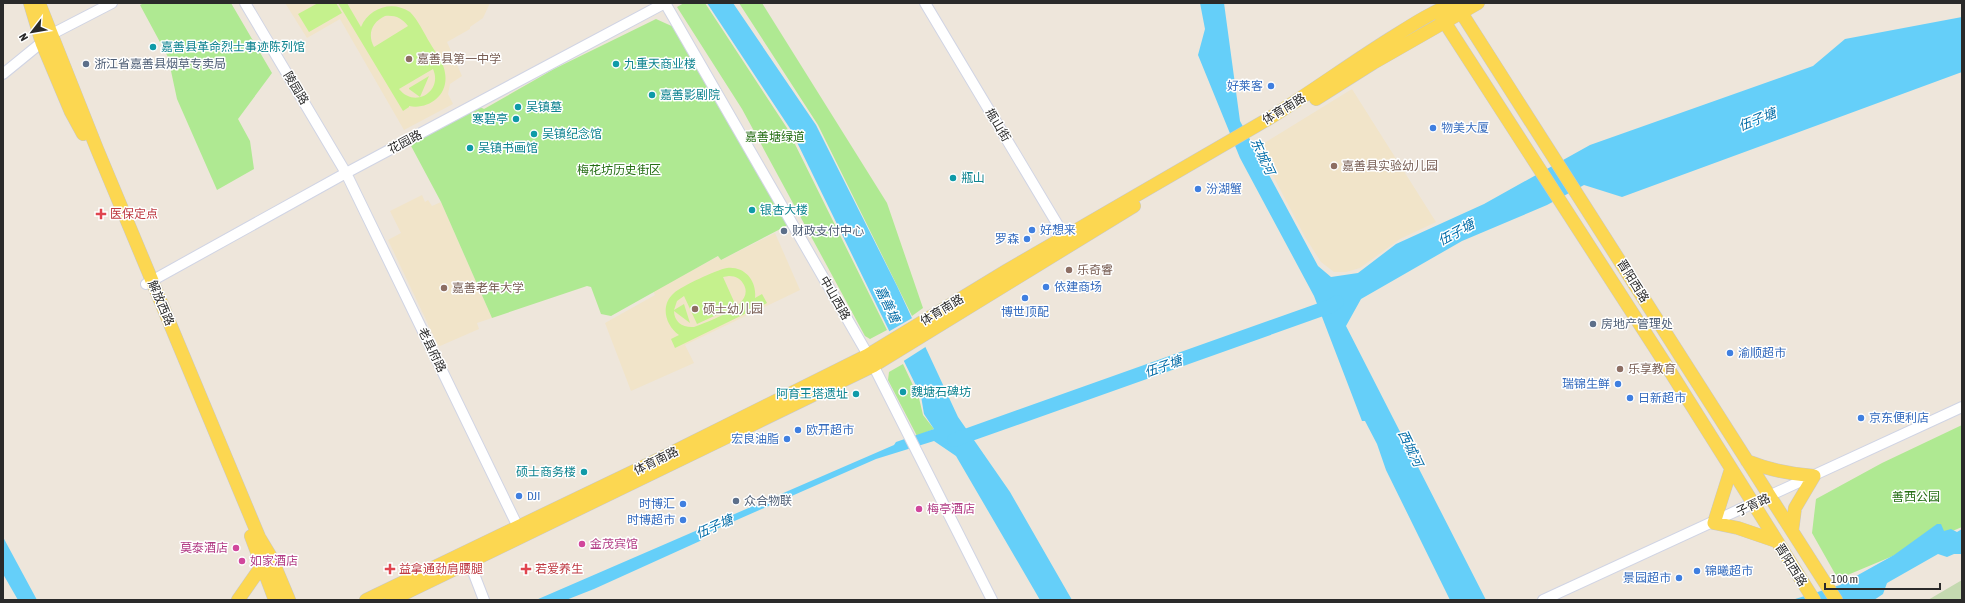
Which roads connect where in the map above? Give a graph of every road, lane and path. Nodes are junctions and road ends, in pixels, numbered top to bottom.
1 (30, 3) edge
2 (40, 3) edge
3 (112, 3) edge
4 (245, 3) edge
5 (665, 3) edge
6 (925, 3) edge
7 (1478, 3) edge
8 (1456, 6) edge
9 (1438, 11) edge
10 (52, 34) junction
11 (42, 43) junction
12 (3, 74) edge
13 (346, 173) junction
14 (1068, 242) junction
15 (149, 282) junction
16 (871, 360) junction
17 (1962, 407) edge
18 (1747, 461) junction
19 (1731, 468) junction
20 (1814, 476) junction
21 (1770, 497) junction
22 (1753, 505) junction
23 (1714, 522) junction
24 (518, 528) junction
25 (1792, 532) junction
26 (1776, 541) junction
27 (468, 557) junction
28 (262, 567) junction
29 (238, 600) edge
30 (275, 600) edge
31 (289, 600) edge
32 (366, 600) edge
33 (391, 600) edge
34 (484, 600) edge
35 (992, 600) edge
36 (1543, 600) edge
37 (1814, 600) edge
38 (1836, 600) edge

1 - 11 main road, 解放西路
2 - 10 main road, 解放西路
3 - 10 street
4 - 13 street, 陵园路
5 - 13 street, 花园路
5 - 16 street, 中山西路
6 - 14 street, 甁山街
7 - 8 main road, 体育南路
8 - 9 main road, 体育南路
8 - 18 main road, 晋阳西路
9 - 14 main road, 体育南路
9 - 19 main road, 晋阳西路
10 - 11 street
10 - 15 main road, 解放西路
11 - 12 street
11 - 15 main road, 解放西路
13 - 15 street, 花园路
13 - 24 street, 老县府路
14 - 16 main road, 体育南路
15 - 28 main road, 解放西路
15 - 31 main road, 解放西路
16 - 24 main road, 体育南路
16 - 27 main road, 体育南路
16 - 35 street, 中山西路
17 - 20 street, 子胥路
18 - 20 main road
18 - 21 main road, 晋阳西路
19 - 22 main road, 晋阳西路
19 - 23 main road
20 - 21 street, 子胥路
20 - 25 main road
21 - 22 street, 子胥路
21 - 25 main road, 晋阳西路
22 - 23 street, 子胥路
22 - 26 main road, 晋阳西路
23 - 26 main road
23 - 36 street, 子胥路
24 - 27 main road, 体育南路
25 - 38 main road, 晋阳西路
26 - 37 main road, 晋阳西路
27 - 32 main road, 体育南路
27 - 33 main road, 体育南路
27 - 34 street
28 - 29 main road
28 - 30 main road, 解放西路

